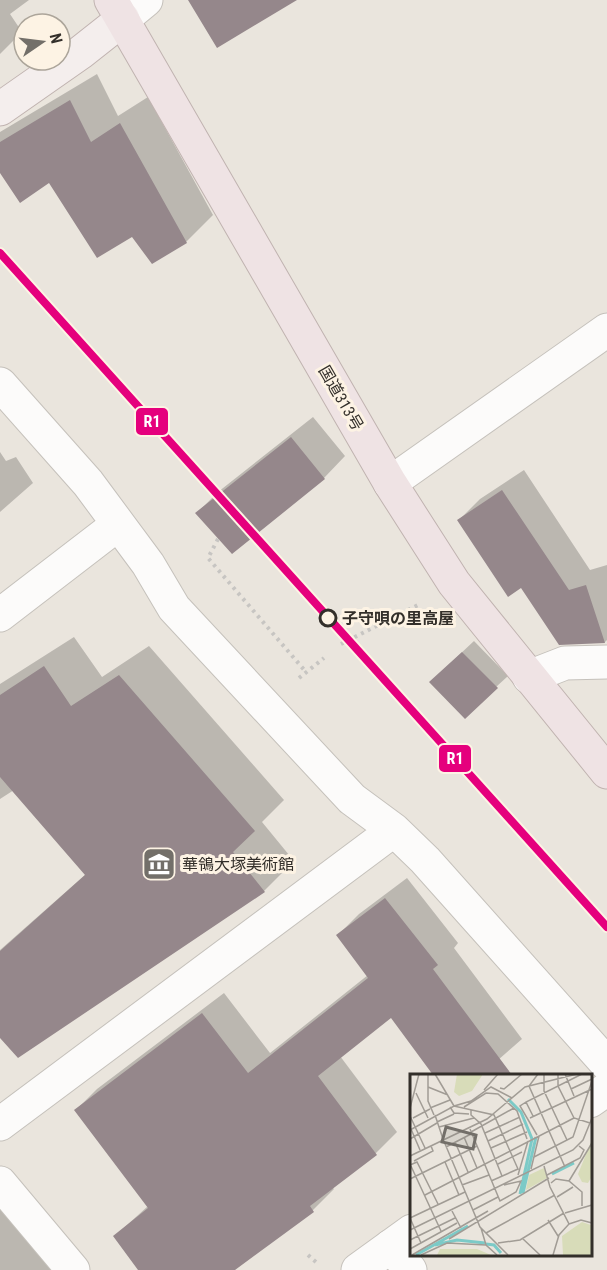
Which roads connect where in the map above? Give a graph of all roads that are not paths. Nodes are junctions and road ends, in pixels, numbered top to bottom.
1 (126, 6) edge
2 (0, 109) edge
3 (607, 330) edge
4 (0, 384) edge
5 (390, 483) junction
6 (117, 525) junction
7 (0, 615) edge
8 (607, 662) edge
9 (529, 677) junction
10 (607, 772) edge
11 (394, 830) junction
12 (607, 1064) edge
13 (607, 1089) edge
14 (592, 1100) edge
15 (0, 1124) edge
16 (0, 1183) edge
17 (404, 1249) edge
18 (73, 1270) edge
19 (358, 1270) edge

1 - 2 main road
1 - 5 highway, 国道313号
3 - 5 street
4 - 6 street
5 - 9 highway, 国道313号
6 - 7 street
6 - 11 street
8 - 9 street
9 - 10 highway, 国道313号
11 - 12 street
11 - 15 street
13 - 14 street
16 - 18 street
17 - 19 street

